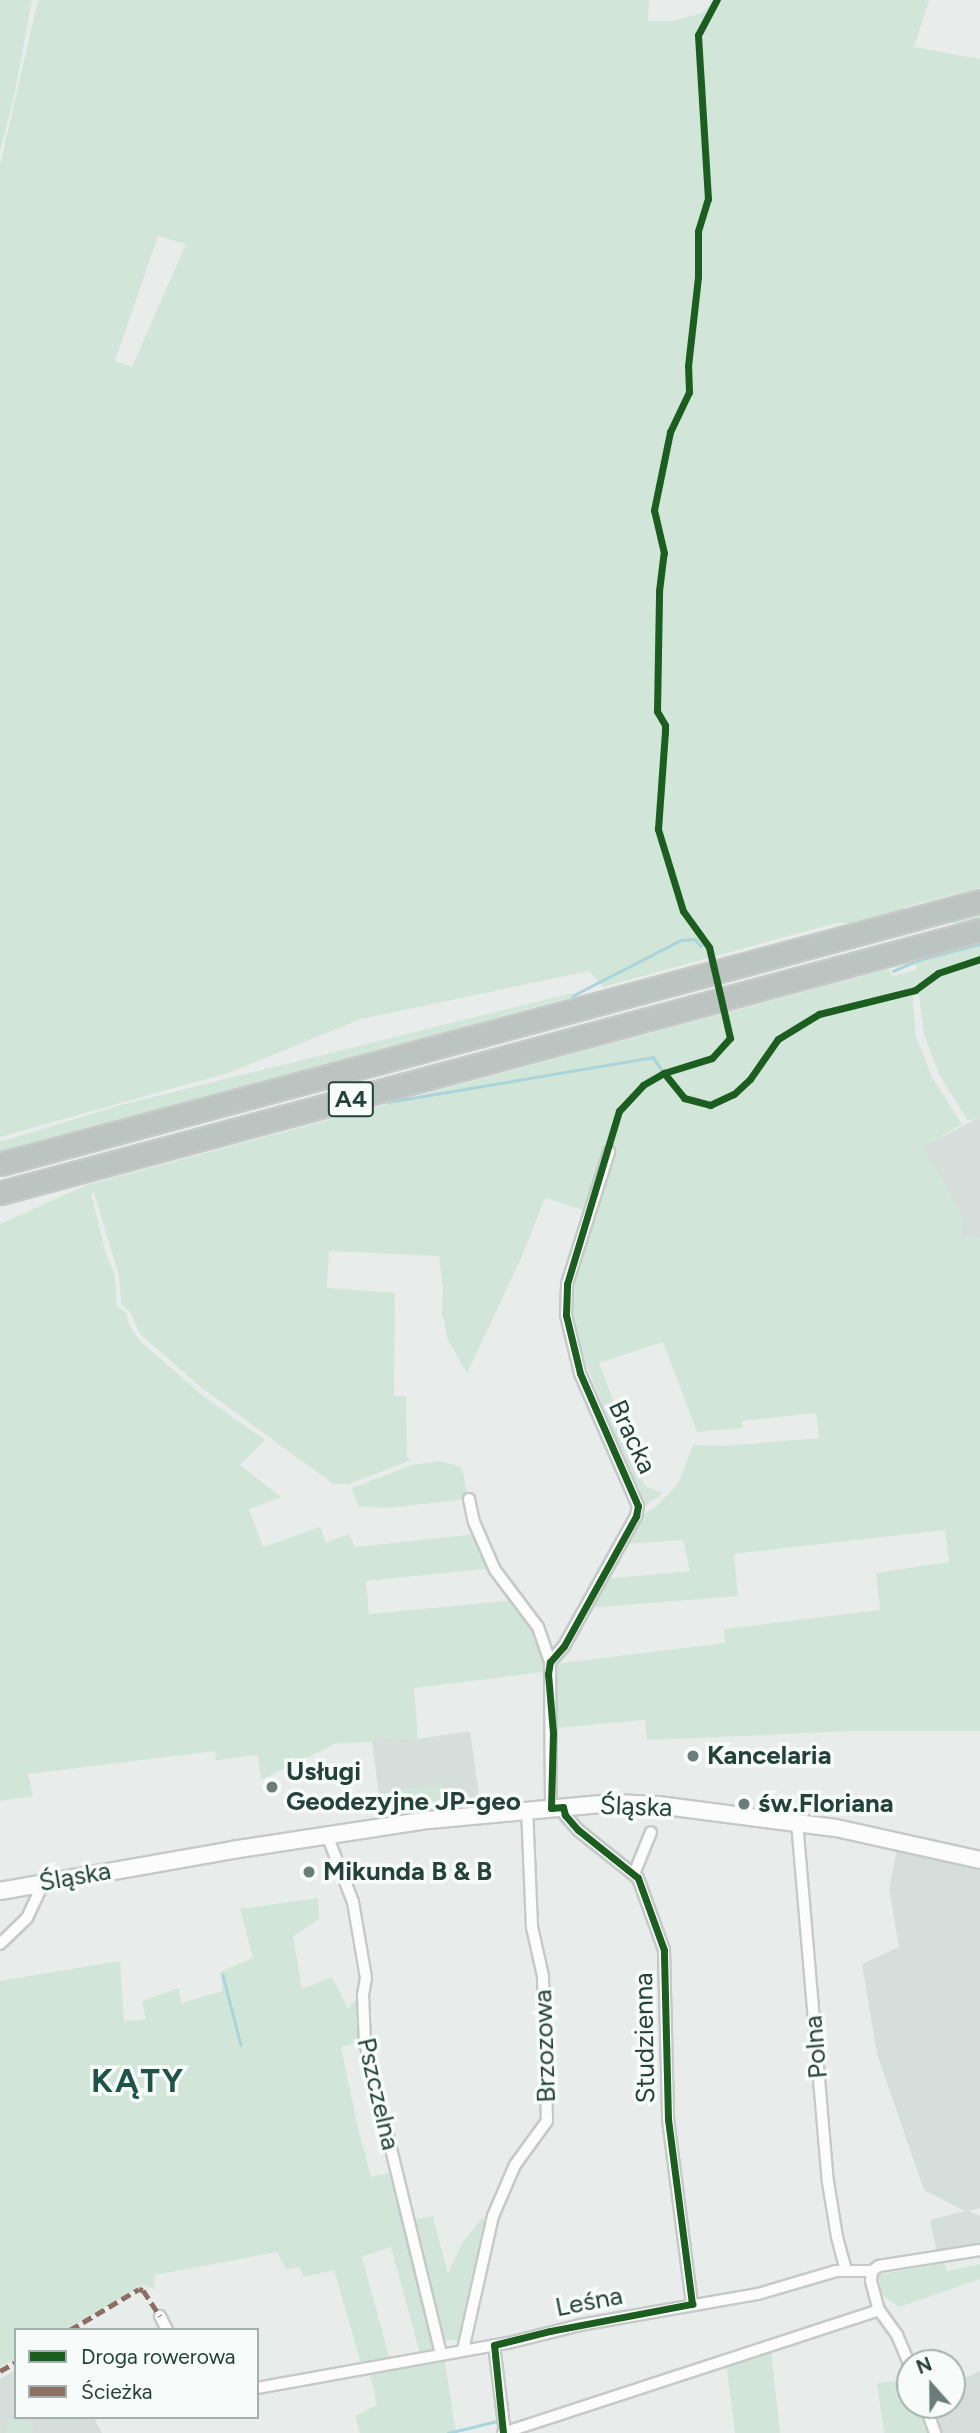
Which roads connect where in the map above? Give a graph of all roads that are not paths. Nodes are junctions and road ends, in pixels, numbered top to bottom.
1 (980, 901) edge
2 (980, 930) edge
3 (609, 1153) dead end
4 (0, 1164) edge
5 (0, 1193) edge
6 (469, 1499) dead end
7 (550, 1662) junction
8 (557, 1808) junction
9 (527, 1810) junction
10 (797, 1822) junction
11 (651, 1832) dead end
12 (327, 1835) junction
13 (980, 1860) edge
14 (634, 1874) junction
15 (43, 1882) junction
16 (0, 1891) edge
17 (0, 1944) edge
18 (980, 2250) edge
19 (846, 2270) junction
20 (872, 2271) junction
21 (692, 2304) junction
22 (879, 2310) junction
23 (160, 2316) dead end
24 (166, 2328) edge
25 (494, 2345) junction
26 (903, 2349) edge
27 (463, 2350) junction
28 (441, 2354) junction
29 (259, 2388) edge
30 (504, 2433) edge

1 - 4 highway, A4
2 - 5 highway, A4
3 - 7 street, Bracka
6 - 7 street
7 - 8 street
8 - 9 main road, Śląska
8 - 10 main road, Śląska
8 - 14 street
9 - 12 main road, Śląska
9 - 27 street, Brzozowa
10 - 13 main road, Śląska
10 - 19 street, Polna
11 - 14 street
12 - 15 main road, Śląska
12 - 28 street, Pszczelna
14 - 21 street, Studzienna
15 - 16 main road, Śląska
15 - 17 street
18 - 20 street, Leśna
19 - 20 street, Leśna
19 - 21 street, Leśna
20 - 22 street
21 - 25 street, Leśna
22 - 26 street
22 - 30 street
23 - 24 street
25 - 27 street, Leśna
25 - 30 street
27 - 28 street, Leśna
28 - 29 street, Leśna

